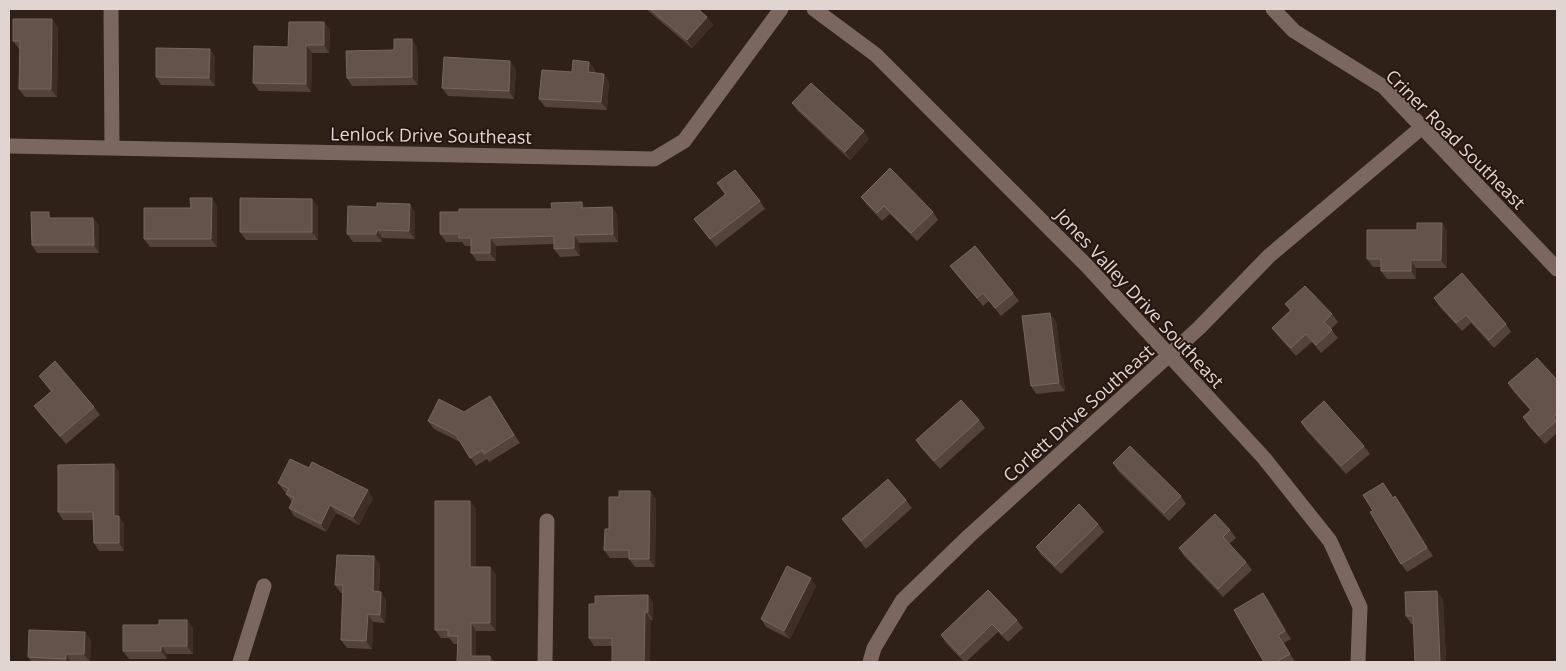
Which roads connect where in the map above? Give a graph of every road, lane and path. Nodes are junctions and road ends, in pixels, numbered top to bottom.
1 (111, 9) edge
2 (782, 9) edge
3 (814, 9) edge
4 (1273, 9) edge
5 (1421, 128) junction
6 (9, 146) edge
7 (112, 147) junction
8 (1557, 269) edge
9 (1169, 355) junction
10 (547, 521) dead end
11 (264, 586) dead end
12 (240, 662) edge
13 (545, 662) edge
14 (870, 662) edge
15 (1358, 662) edge

1 - 7 street
2 - 7 street, Lenlock Drive Southeast
3 - 9 street, Jones Valley Drive Southeast
4 - 5 street, Criner Road Southeast
5 - 8 street, Criner Road Southeast
5 - 9 street, Corlett Drive Southeast
6 - 7 street, Lenlock Drive Southeast
9 - 14 street, Corlett Drive Southeast
9 - 15 street, Jones Valley Drive Southeast
10 - 13 street
11 - 12 street

